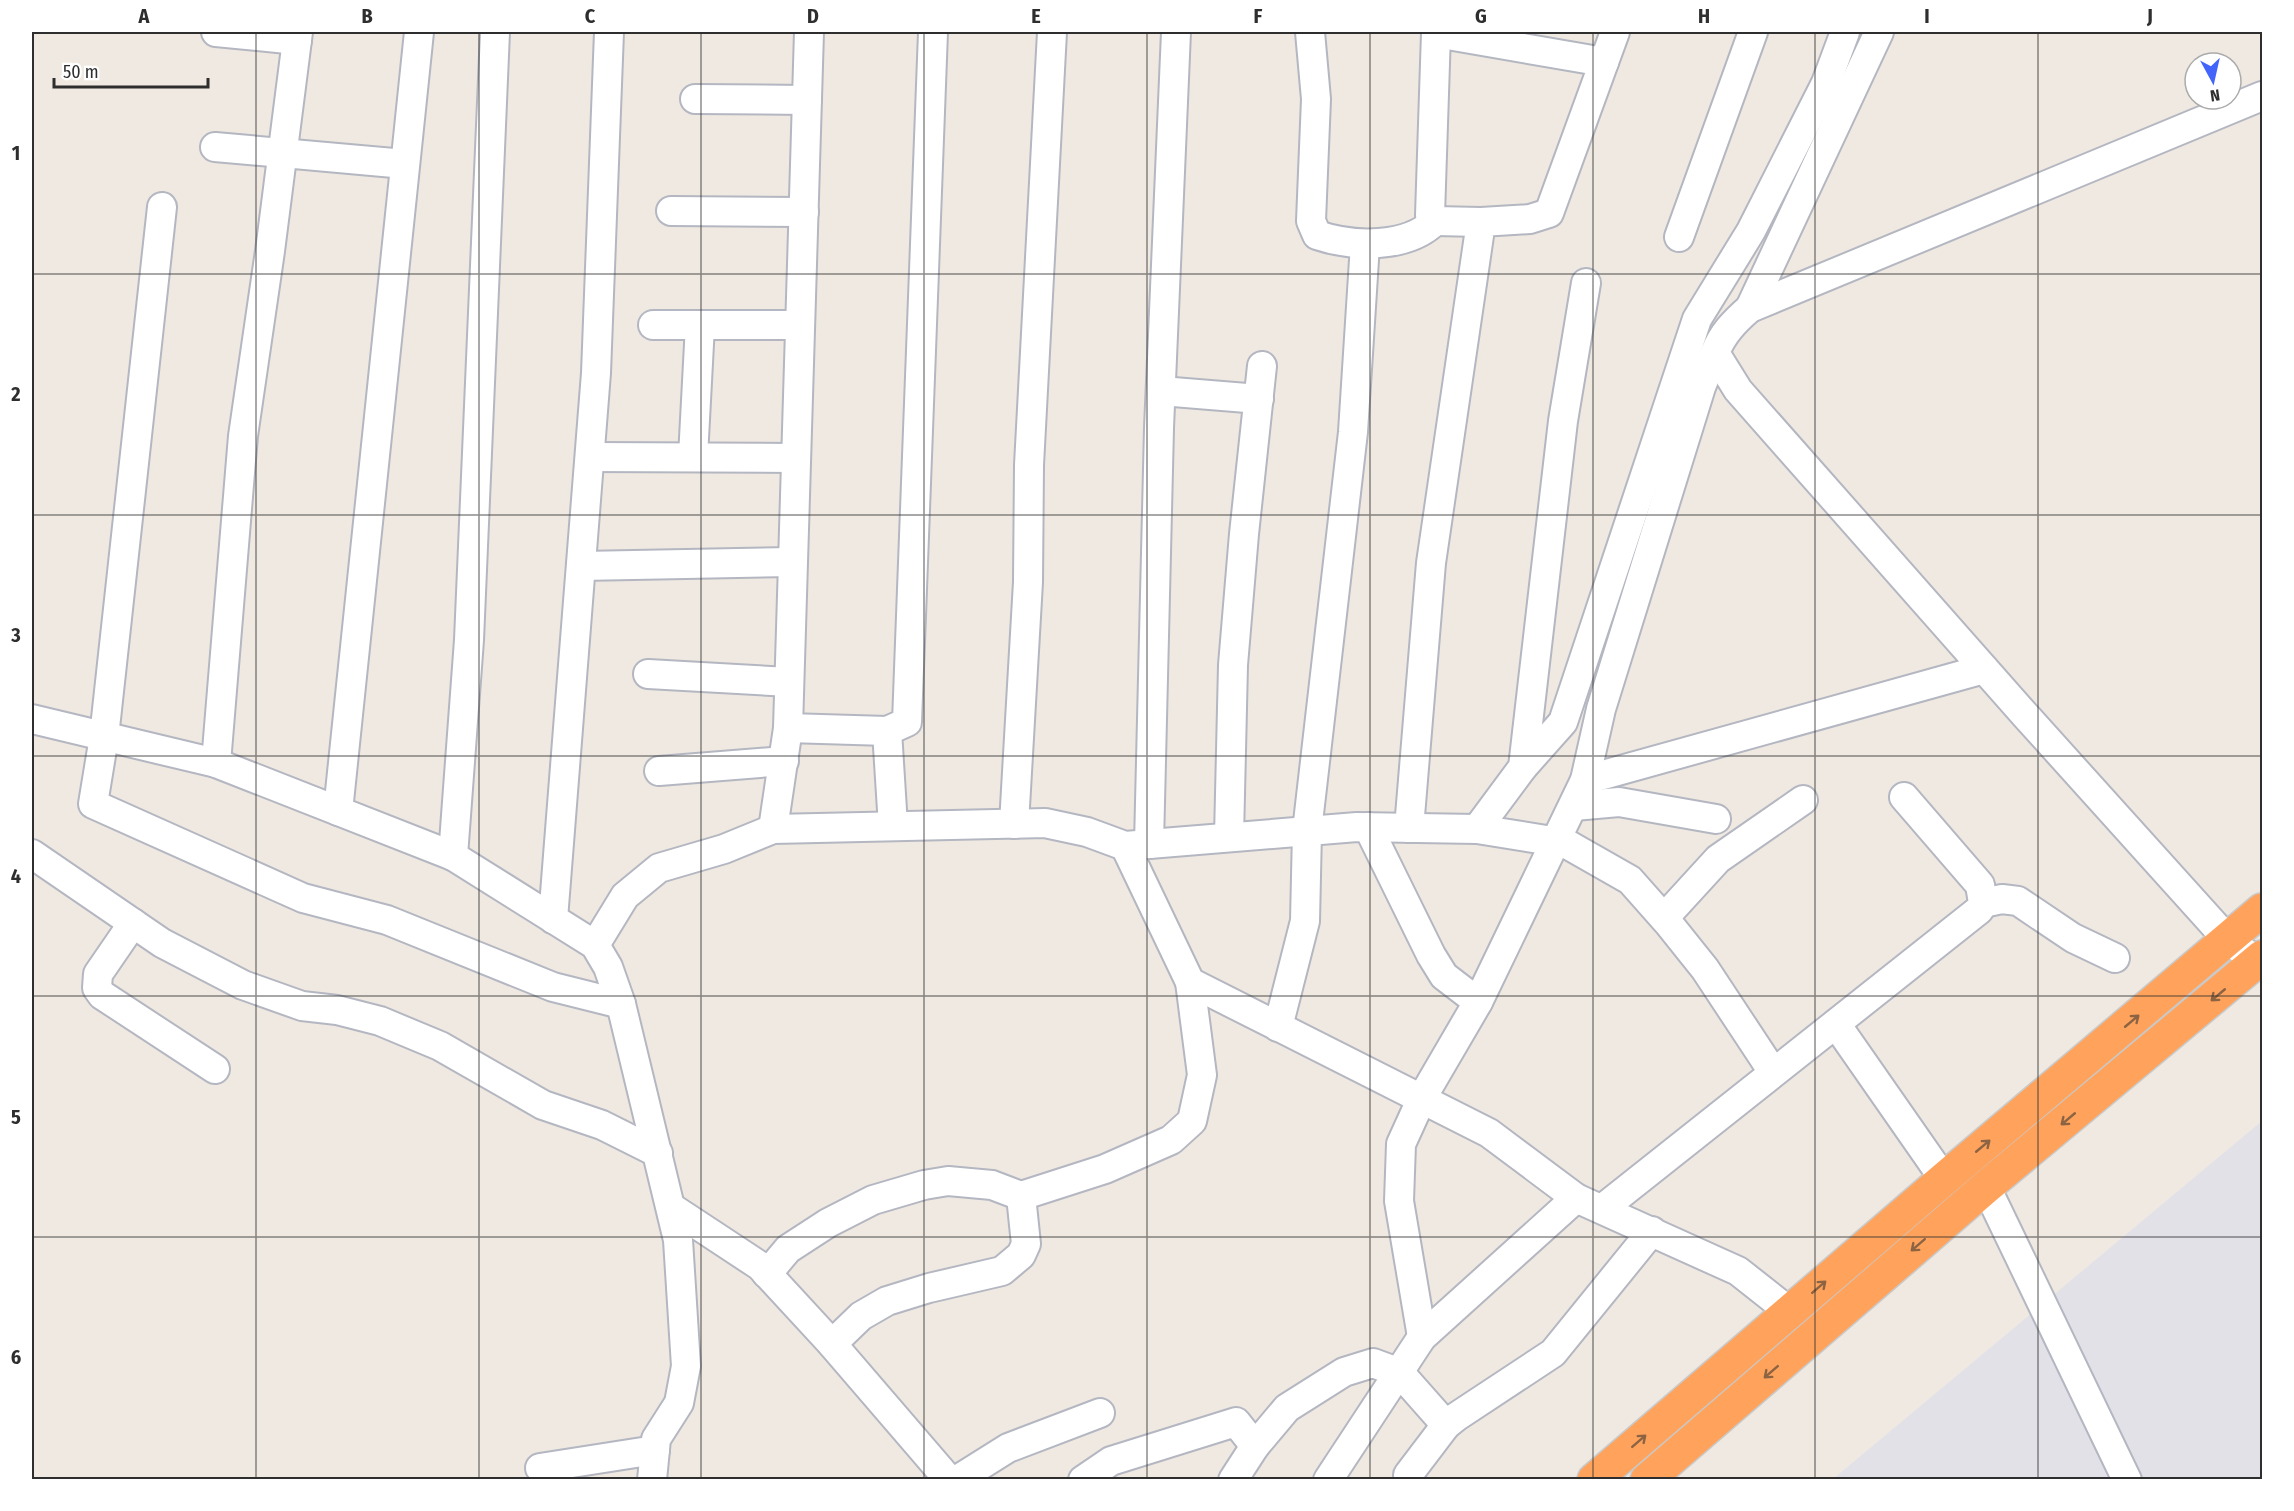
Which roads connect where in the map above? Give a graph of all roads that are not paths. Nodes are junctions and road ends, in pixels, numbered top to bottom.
1 (216, 32) edge
2 (419, 32) edge
3 (495, 32) edge
4 (609, 32) edge
5 (809, 32) edge
6 (933, 32) edge
7 (1052, 32) edge
8 (1176, 32) edge
9 (1310, 32) edge
10 (1433, 32) edge
11 (1615, 32) edge
12 (1753, 32) edge
13 (1845, 32) edge
14 (1879, 32) edge
15 (297, 36) edge
16 (1604, 62) junction
17 (2262, 96) edge
18 (695, 99) dead end
19 (807, 100) junction
20 (215, 147) dead end
21 (282, 153) junction
22 (405, 164) junction
23 (162, 207) dead end
24 (671, 212) dead end
25 (804, 212) junction
26 (1435, 221) junction
27 (1481, 222) junction
28 (1679, 237) dead end
29 (1365, 244) junction
30 (1586, 283) dead end
31 (1750, 308) junction
32 (653, 325) dead end
33 (700, 325) junction
34 (800, 325) junction
35 (1715, 353) junction
36 (1262, 366) dead end
37 (1161, 391) junction
38 (1259, 399) junction
39 (590, 457) junction
40 (693, 457) junction
41 (796, 458) junction
42 (792, 562) junction
43 (581, 566) junction
44 (1984, 669) junction
45 (648, 674) dead end
46 (789, 682) junction
47 (32, 719) edge
48 (788, 728) junction
49 (887, 731) junction
50 (104, 737) junction
51 (784, 761) junction
52 (216, 763) junction
53 (1523, 767) junction
54 (659, 771) dead end
55 (1585, 780) junction
56 (1904, 797) dead end
57 (1803, 800) dead end
58 (1574, 806) junction
59 (338, 811) junction
60 (1716, 819) dead end
61 (1014, 824) junction
62 (893, 826) junction
63 (1368, 827) junction
64 (1409, 828) junction
65 (773, 829) junction
66 (1477, 829) junction
67 (1306, 831) junction
68 (1228, 837) junction
69 (1555, 842) junction
70 (1137, 845) junction
71 (32, 854) edge
72 (453, 856) junction
73 (1983, 903) junction
74 (2262, 910) edge
75 (1664, 918) junction
76 (553, 919) junction
77 (133, 923) junction
78 (2228, 940) junction
79 (595, 945) junction
80 (2115, 958) dead end
81 (2260, 959) edge
82 (1190, 982) junction
83 (1478, 1002) junction
84 (621, 1004) junction
85 (1836, 1024) junction
86 (1278, 1027) junction
87 (215, 1070) dead end
88 (1773, 1072) junction
89 (1422, 1098) junction
90 (658, 1153) junction
91 (1944, 1179) junction
92 (1986, 1187) junction
93 (1021, 1196) junction
94 (1589, 1203) junction
95 (672, 1208) junction
96 (1652, 1231) junction
97 (767, 1274) junction
98 (1790, 1312) junction
99 (1422, 1337) junction
100 (832, 1344) junction
101 (1400, 1372) junction
102 (1100, 1413) dead end
103 (1446, 1425) junction
104 (1255, 1446) junction
105 (655, 1450) junction
106 (540, 1468) dead end
107 (1406, 1478) edge
108 (652, 1479) edge
109 (949, 1479) edge
110 (957, 1479) edge
111 (1083, 1479) edge
112 (1233, 1479) edge
113 (1328, 1479) edge
114 (1594, 1479) edge
115 (1647, 1479) edge
116 (2127, 1479) edge

1 - 15 street
2 - 22 street
3 - 72 street
4 - 39 street
5 - 19 street
6 - 49 street
7 - 61 street
8 - 37 street
9 - 29 street
10 - 16 street
10 - 26 street
11 - 16 street
12 - 28 street
13 - 53 street
14 - 31 street
15 - 21 street
16 - 27 street
17 - 31 street
18 - 19 street
19 - 25 street
20 - 21 street
21 - 22 street
21 - 52 street
22 - 59 street
23 - 50 street
24 - 25 street
25 - 34 street
26 - 27 street
26 - 29 street
27 - 64 street
29 - 67 street
30 - 53 street
31 - 35 street
32 - 33 street
33 - 34 street
33 - 40 street
34 - 41 street
35 - 44 street
35 - 55 street
36 - 38 street
37 - 38 street
37 - 70 street
38 - 68 street
39 - 40 street
39 - 43 street
40 - 41 street
41 - 42 street
42 - 43 street
42 - 46 street
43 - 76 street
44 - 55 street
44 - 78 street
45 - 46 street
46 - 48 street
47 - 50 street
48 - 49 street
48 - 51 street
49 - 62 street
50 - 52 street
50 - 84 street
51 - 54 street
51 - 65 street
52 - 59 street
53 - 66 street
55 - 58 street
56 - 73 street
57 - 75 street
58 - 60 street
58 - 69 street
59 - 72 street
61 - 62 street
61 - 70 street
62 - 65 street
63 - 64 street
63 - 67 street
63 - 83 street
64 - 66 street
65 - 79 street
66 - 69 street
67 - 68 street
67 - 86 street
68 - 70 street
69 - 75 street
69 - 83 street
70 - 82 street
71 - 77 street
72 - 76 street
73 - 80 street
73 - 85 street
74 - 78 highway
75 - 88 street
76 - 79 street
77 - 87 street
77 - 90 street
78 - 81 street
91 -> 78 highway
79 - 84 street
81 -> 92 highway
82 - 86 street
82 - 93 street
83 - 89 street
84 - 90 street
85 - 88 street
85 - 91 street
86 - 89 street
88 - 94 street
89 - 94 street
89 - 99 street
90 - 95 street
98 -> 91 highway
92 -> 115 highway
92 - 116 street
93 - 97 street
93 - 100 street
94 - 96 street
94 - 99 street
95 - 97 street
95 - 105 street
96 - 98 street
96 - 103 street
97 - 100 street
114 -> 98 highway
99 - 101 street
100 - 109 street
101 - 103 street
101 - 104 street
101 - 113 street
102 - 110 street
103 - 107 street
104 - 111 street
104 - 112 street
105 - 106 street
105 - 108 street

